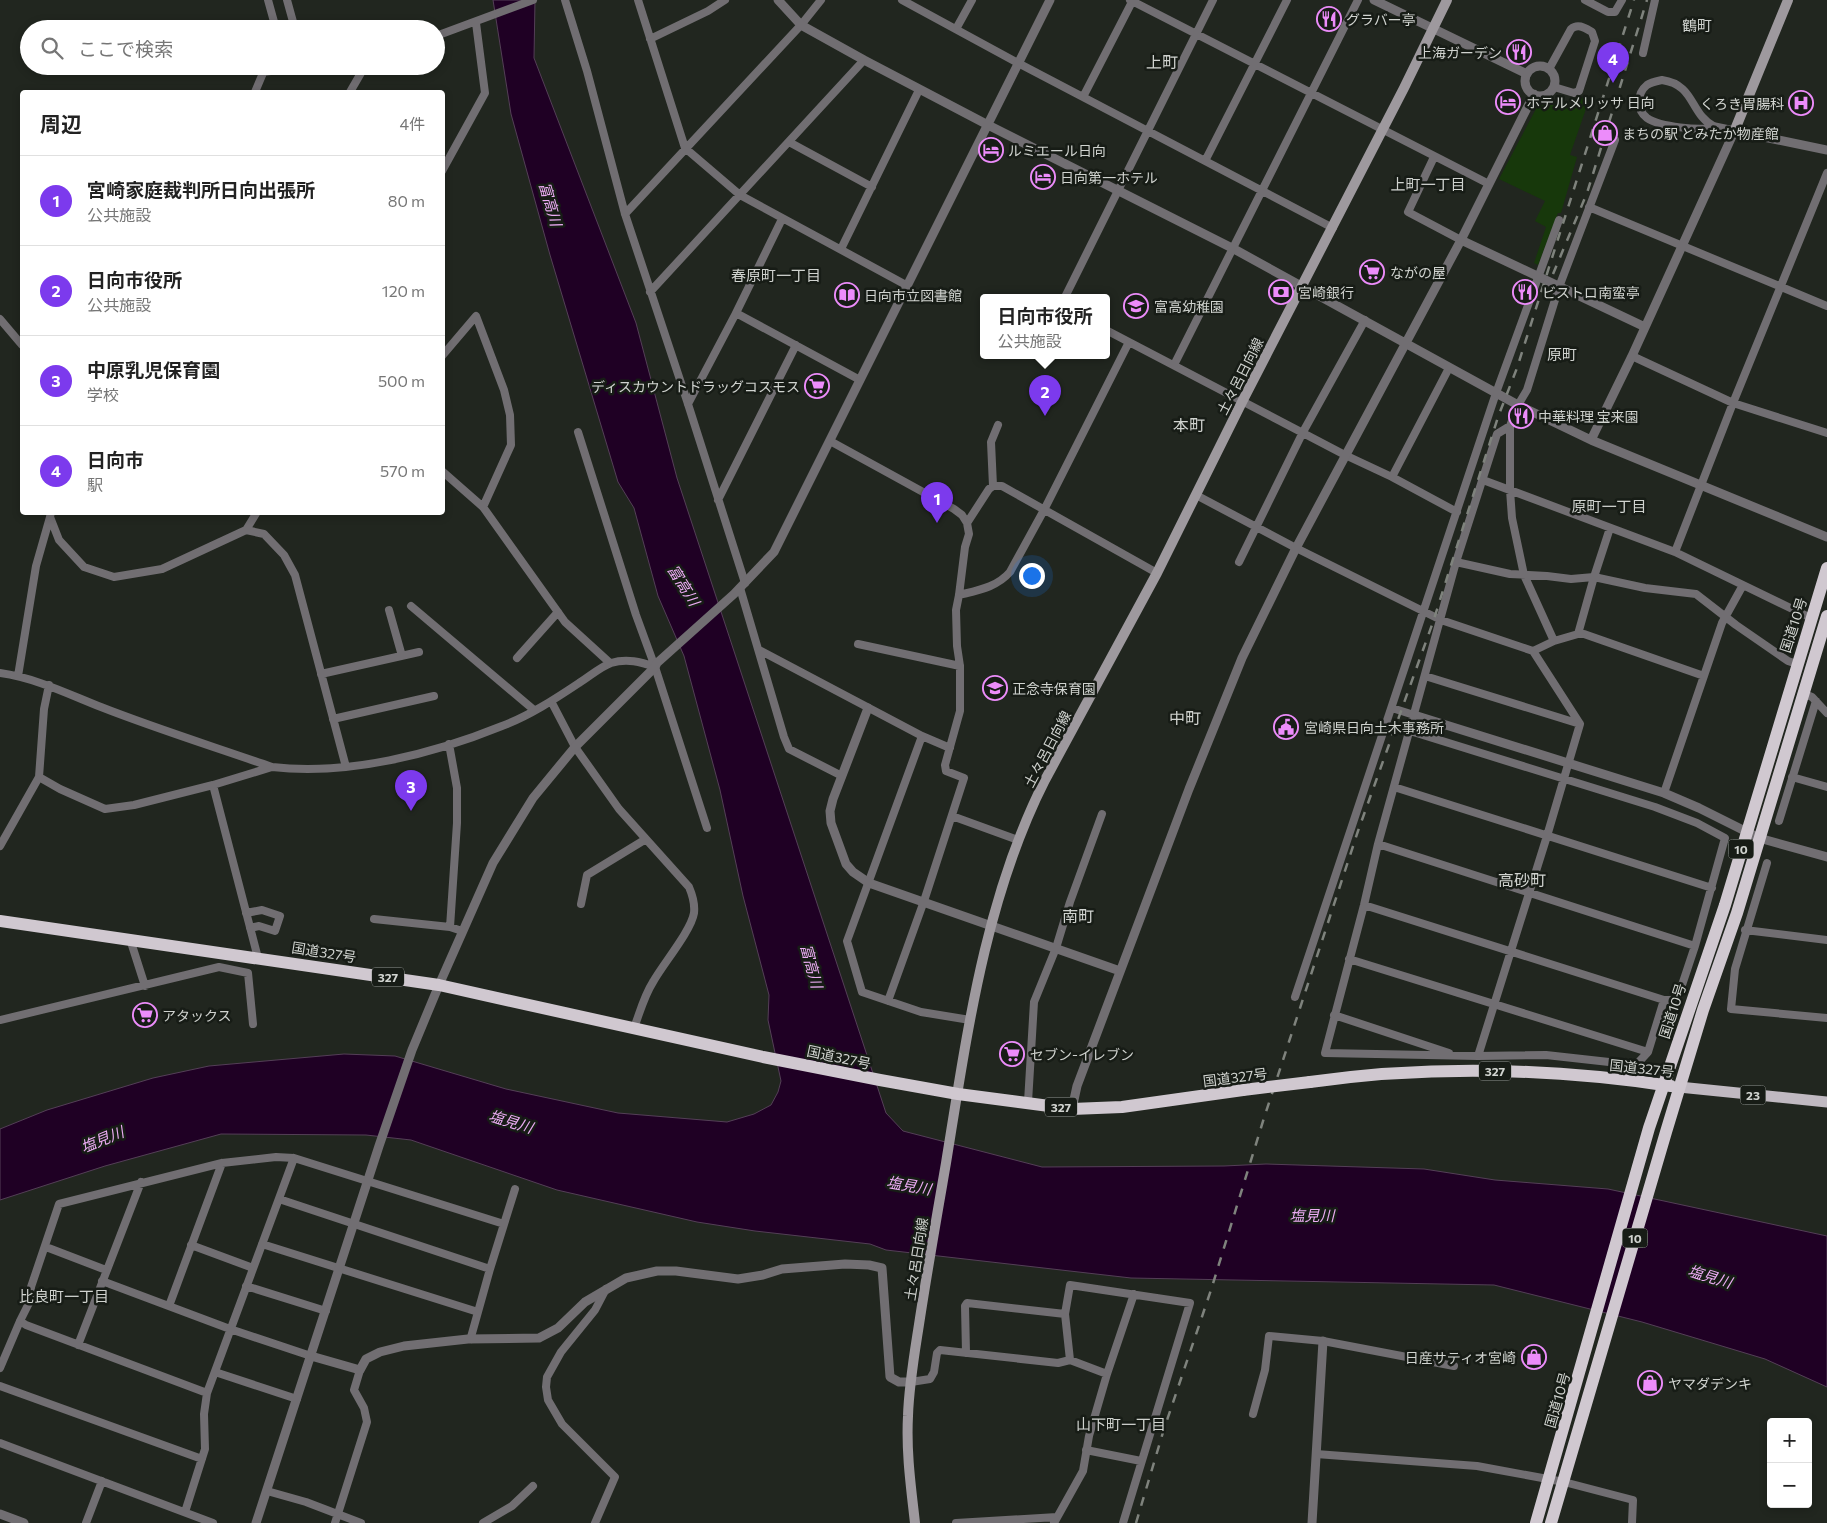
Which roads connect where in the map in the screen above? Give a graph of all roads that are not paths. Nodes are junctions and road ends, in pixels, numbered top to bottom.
1 (268, 0) edge
2 (287, 0) edge
3 (533, 0) edge
4 (565, 0) edge
5 (638, 0) edge
6 (726, 0) edge
7 (778, 0) edge
8 (821, 0) edge
9 (902, 0) edge
10 (972, 0) edge
11 (1050, 0) edge
12 (1132, 0) edge
13 (1213, 0) edge
14 (1287, 0) edge
15 (1358, 0) edge
16 (1374, 0) edge
17 (1447, 0) edge
18 (1585, 0) edge
19 (1622, 0) edge
20 (1655, 0) edge
21 (1788, 0) edge
22 (274, 20) edge
23 (293, 20) edge
24 (476, 22) junction
25 (801, 25) junction
26 (1432, 28) junction
27 (956, 29) junction
28 (445, 33) edge
29 (1196, 34) junction
30 (650, 39) junction
31 (1643, 53) dead end
32 (864, 60) junction
33 (1018, 63) junction
34 (1254, 64) junction
35 (1549, 69) junction
36 (1528, 74) junction
37 (262, 75) edge
38 (360, 75) edge
39 (1554, 87) junction
40 (256, 90) edge
41 (351, 90) edge
42 (919, 90) junction
43 (1311, 94) junction
44 (1534, 94) junction
45 (1083, 97) junction
46 (988, 125) junction
47 (1714, 127) junction
48 (1382, 130) junction
49 (1148, 131) junction
50 (1734, 132) junction
51 (1615, 140) dead end
52 (789, 142) junction
53 (685, 148) junction
54 (1827, 150) edge
55 (1434, 157) junction
56 (1204, 160) junction
57 (445, 166) edge
58 (1827, 173) edge
59 (1488, 184) junction
60 (872, 187) junction
61 (1118, 191) junction
62 (1262, 191) junction
63 (740, 195) junction
64 (1589, 207) junction
65 (625, 214) junction
66 (782, 219) junction
67 (1559, 220) dead end
68 (1333, 228) junction
69 (1461, 240) junction
70 (1681, 246) junction
71 (841, 249) junction
72 (1234, 249) junction
73 (1538, 277) junction
74 (906, 285) junction
75 (1303, 285) junction
76 (1780, 286) junction
77 (1559, 287) junction
78 (650, 292) junction
79 (1066, 294) edge
80 (1827, 306) edge
81 (736, 313) junction
82 (0, 319) edge
83 (1364, 320) junction
84 (1645, 326) junction
85 (1110, 332) edge
86 (1128, 342) junction
87 (1405, 342) junction
88 (20, 343) edge
89 (796, 345) junction
90 (445, 352) edge
91 (1632, 356) junction
92 (1174, 365) junction
93 (1449, 368) junction
94 (860, 380) junction
95 (1496, 393) junction
96 (1243, 400) junction
97 (1733, 403) junction
98 (688, 404) junction
99 (1518, 405) junction
100 (998, 425) dead end
101 (1510, 426) junction
102 (578, 432) dead end
103 (1303, 432) junction
104 (1827, 432) edge
105 (1591, 440) junction
106 (830, 441) junction
107 (1346, 455) junction
108 (445, 474) edge
109 (1392, 477) junction
110 (1483, 480) junction
111 (993, 486) junction
112 (1702, 486) junction
113 (1510, 490) junction
114 (1196, 495) junction
115 (718, 500) junction
116 (483, 507) junction
117 (1044, 510) junction
118 (1457, 512) junction
119 (50, 515) edge
120 (255, 515) edge
121 (967, 523) junction
122 (1257, 528) junction
123 (1610, 528) junction
124 (246, 530) junction
125 (1827, 537) edge
126 (1296, 548) junction
127 (1675, 552) junction
128 (1239, 562) dead end
129 (1456, 562) junction
130 (1827, 568) edge
131 (1157, 573) junction
132 (1524, 575) junction
133 (1594, 577) junction
134 (1744, 585) junction
135 (739, 588) junction
136 (960, 595) junction
137 (411, 606) dead end
138 (389, 610) dead end
139 (558, 612) junction
140 (1424, 612) junction
141 (1726, 616) junction
142 (1827, 616) edge
143 (1811, 618) junction
144 (1441, 620) junction
145 (1578, 634) junction
146 (1554, 641) junction
147 (858, 644) dead end
148 (758, 650) junction
149 (1533, 651) junction
150 (419, 652) dead end
151 (402, 656) junction
152 (517, 658) dead end
153 (610, 663) junction
154 (1797, 664) junction
155 (656, 665) junction
156 (960, 666) junction
157 (0, 673) edge
158 (321, 674) junction
159 (18, 676) junction
160 (1425, 676) junction
161 (1704, 676) junction
162 (49, 685) junction
163 (1802, 693) junction
164 (434, 696) dead end
165 (1816, 700) junction
166 (551, 701) junction
167 (868, 708) junction
168 (1392, 708) junction
169 (534, 710) junction
170 (1827, 713) edge
171 (1414, 715) junction
172 (333, 719) junction
173 (1580, 724) junction
174 (1410, 731) junction
175 (922, 736) junction
176 (449, 744) junction
177 (575, 747) junction
178 (950, 748) junction
179 (1568, 764) junction
180 (272, 767) junction
181 (346, 767) junction
182 (842, 776) junction
183 (39, 777) junction
184 (1792, 777) junction
185 (1563, 779) junction
186 (213, 785) junction
187 (1827, 786) edge
188 (1394, 787) junction
189 (1664, 793) junction
190 (1102, 814) dead end
191 (952, 816) junction
192 (1780, 821) dead end
193 (707, 828) dead end
194 (1746, 832) junction
195 (1547, 836) junction
196 (1759, 838) junction
197 (646, 839) junction
198 (1018, 840) junction
199 (1378, 844) junction
200 (0, 846) edge
201 (1827, 857) edge
202 (1767, 863) dead end
203 (869, 883) junction
204 (1712, 888) junction
205 (1528, 893) junction
206 (924, 901) junction
207 (581, 904) dead end
208 (1364, 905) junction
209 (246, 913) junction
210 (374, 919) dead end
211 (0, 921) edge
212 (991, 924) junction
213 (450, 927) junction
214 (250, 928) junction
215 (1745, 930) junction
216 (462, 931) junction
217 (130, 939) junction
218 (1827, 940) edge
219 (1695, 946) junction
220 (1056, 948) junction
221 (1510, 950) junction
222 (258, 958) junction
223 (1350, 959) junction
224 (1120, 970) junction
225 (439, 985) junction
226 (145, 986) junction
227 (1295, 997) dead end
228 (1664, 1000) junction
229 (888, 1001) junction
230 (1493, 1005) junction
231 (1334, 1015) junction
232 (1827, 1018) edge
233 (0, 1020) edge
234 (970, 1020) junction
235 (253, 1024) dead end
236 (634, 1028) junction
237 (1648, 1052) junction
238 (1458, 1055) junction
239 (1478, 1056) junction
240 (1664, 1085) junction
241 (1680, 1087) junction
242 (958, 1094) junction
243 (1028, 1102) junction
244 (1827, 1102) edge
245 (1072, 1109) junction
246 (294, 1158) junction
247 (222, 1163) junction
248 (369, 1181) junction
249 (141, 1182) junction
250 (515, 1189) dead end
251 (279, 1199) junction
252 (354, 1224) junction
253 (504, 1224) junction
254 (262, 1244) junction
255 (191, 1245) junction
256 (46, 1247) junction
257 (253, 1268) junction
258 (340, 1268) junction
259 (490, 1269) junction
260 (106, 1270) junction
261 (102, 1281) junction
262 (246, 1286) junction
263 (606, 1289) junction
264 (1134, 1294) junction
265 (169, 1306) junction
266 (326, 1311) junction
267 (478, 1312) junction
268 (1065, 1314) junction
269 (20, 1321) junction
270 (230, 1329) junction
271 (472, 1339) junction
272 (1323, 1341) junction
273 (78, 1345) junction
274 (966, 1353) junction
275 (311, 1356) junction
276 (1070, 1360) junction
277 (1454, 1366) dead end
278 (0, 1368) edge
279 (360, 1370) junction
280 (215, 1372) junction
281 (1107, 1374) junction
282 (911, 1382) junction
283 (0, 1386) edge
284 (207, 1393) junction
285 (297, 1399) junction
286 (1253, 1414) dead end
287 (0, 1443) edge
288 (1086, 1450) junction
289 (1316, 1454) junction
290 (202, 1460) junction
291 (1141, 1462) junction
292 (1549, 1480) junction
293 (102, 1481) junction
294 (1564, 1482) junction
295 (533, 1486) dead end
296 (266, 1491) junction
297 (185, 1512) junction
298 (0, 1514) edge
299 (338, 1514) junction
300 (1055, 1520) edge
301 (24, 1523) edge
302 (86, 1523) edge
303 (213, 1523) edge
304 (256, 1523) edge
305 (335, 1523) edge
306 (361, 1523) edge
307 (483, 1523) edge
308 (595, 1523) edge
309 (915, 1523) edge
310 (956, 1523) edge
311 (1123, 1523) edge
312 (1312, 1523) edge
313 (1536, 1523) edge
314 (1551, 1523) edge
315 (1632, 1523) edge

1 - 22 street
2 - 23 street
3 - 24 street
4 - 65 street
5 - 30 street
6 - 30 street
7 - 25 street
8 - 25 street
9 - 27 street
10 - 27 street
11 - 33 street
12 - 29 street
12 - 45 street
13 - 29 street
14 - 34 street
15 - 43 street
16 - 26 street
17 - 26 main road, 土々呂日向線
18 - 19 street
20 - 31 street
21 - 50 main road
24 - 28 street
24 - 57 street
25 - 32 street
25 - 53 street
26 - 36 street
26 - 48 main road, 土々呂日向線
27 - 33 street
29 - 34 street
29 - 49 street
30 - 53 street
32 - 42 street
32 - 52 street
33 - 45 street
33 - 46 street
34 - 43 street
34 - 56 street
35 - 36 street
35 - 39 street
35 - 39 street
36 - 44 street
37 - 40 street
38 - 41 street
39 - 44 street
42 - 46 street
42 - 60 street
43 - 48 street
43 - 62 street
44 - 59 street
45 - 49 street
46 - 61 street
46 - 74 street
47 - 47 street
47 - 50 street
48 - 55 street
48 - 68 main road, 土々呂日向線
49 - 56 street
49 - 61 street
50 - 54 street
50 - 70 street
51 - 64 street
52 - 60 street
52 - 63 street
53 - 63 street
53 - 65 street
55 - 59 street
55 - 69 street
56 - 62 street
58 - 76 street
59 - 69 street
60 - 71 street
61 - 72 street
61 - 79 street
62 - 68 street
62 - 72 street
63 - 66 street
63 - 78 street
64 - 70 street
64 - 77 street
65 - 78 street
66 - 71 street
66 - 81 street
67 - 73 street
68 - 75 main road, 土々呂日向線
69 - 73 street
69 - 87 street
70 - 76 street
70 - 84 street
71 - 74 street
72 - 75 street
72 - 92 street
73 - 77 street
73 - 95 street
74 - 94 street
75 - 83 street
75 - 96 main road, 土々呂日向線
76 - 80 street
76 - 97 street
77 - 84 street
77 - 99 street
78 - 98 street
81 - 89 street
81 - 98 street
82 - 88 street
83 - 87 street
83 - 103 street
84 - 91 street
85 - 86 street
86 - 92 street
86 - 117 street
87 - 93 street
87 - 107 street
89 - 94 street
89 - 115 street
90 - 116 street
91 - 97 street
91 - 105 street
92 - 96 street
93 - 95 street
93 - 109 street
94 - 106 street
95 - 99 street
95 - 118 street
96 - 103 street
96 - 114 main road, 土々呂日向線
97 - 104 street
97 - 112 street
98 - 115 street
99 - 101 street
99 - 105 street
100 - 111 street
101 - 110 street
101 - 113 street
102 - 155 street
103 - 107 street
103 - 122 street
105 - 112 street
106 - 121 street
106 - 135 street
107 - 109 street
107 - 126 street
108 - 116 street
109 - 118 street
110 - 113 street
110 - 129 street
111 - 117 street
111 - 121 street
112 - 125 street
112 - 127 street
113 - 123 street
113 - 132 street
114 - 122 street
114 - 131 main road, 土々呂日向線
115 - 135 street
116 - 139 street
117 - 131 street
117 - 136 street
118 - 140 street
119 - 124 street
119 - 159 street
120 - 124 street
121 - 136 street
122 - 126 street
122 - 128 street
123 - 127 street
123 - 133 street
124 - 158 street
126 - 140 street
126 - 224 street
127 - 134 street
129 - 132 street
129 - 144 street
130 - 143 highway, 国道10号 / 10
131 - 198 main road, 土々呂日向線
132 - 133 street
132 - 146 street
133 - 141 street
133 - 145 street
134 - 141 street
134 - 143 street
135 - 148 street
135 - 155 street
136 - 156 street
137 - 169 street
138 - 151 street
139 - 152 street
139 - 153 street
140 - 144 street
140 - 168 street
141 - 154 street
141 - 161 street
142 - 163 highway, 10
143 - 154 highway, 国道10号 / 10
144 - 149 street
144 - 160 street
145 - 146 street
145 - 161 street
146 - 149 street
147 - 156 street
148 - 167 street
148 - 182 street
149 - 173 street
150 - 151 street
151 - 158 street
153 - 155 street
153 - 166 street
154 - 194 highway, 国道10号 / 10
155 - 177 street
155 - 193 street
156 - 178 street
157 - 159 street
158 - 172 street
159 - 162 street
160 - 171 street
160 - 173 street
161 - 189 street
162 - 180 street
162 - 183 street
163 - 165 street
163 - 196 highway, 10
164 - 172 street
165 - 170 street
165 - 184 street
166 - 169 street
166 - 177 street
167 - 175 street
167 - 182 street
168 - 171 street
168 - 227 street
169 - 176 street
171 - 174 street
171 - 179 street
172 - 181 street
173 - 179 street
174 - 185 street
174 - 188 street
175 - 178 street
175 - 203 street
176 - 181 street
176 - 213 street
177 - 197 street
177 - 216 street
178 - 191 street
179 - 185 street
179 - 189 street
180 - 181 street
180 - 186 street
182 - 203 street
183 - 186 street
183 - 200 street
184 - 187 street
184 - 192 street
185 - 195 street
185 - 204 street
186 - 209 street
188 - 195 street
188 - 199 street
189 - 194 street
190 - 220 street
191 - 198 street
191 - 206 street
194 - 196 street
194 - 240 highway, 国道10号 / 10
195 - 204 street
195 - 205 street
196 - 201 street
196 - 241 highway, 10
197 - 207 street
197 - 236 street
198 - 212 main road, 土々呂日向線
199 - 205 street
199 - 208 street
202 - 215 street
203 - 206 street
203 - 229 street
204 - 219 street
205 - 219 street
205 - 221 street
206 - 212 street
206 - 229 street
208 - 221 street
208 - 223 street
209 - 214 street
209 - 214 street
210 - 213 street
211 - 217 highway, 国道327号 / 327
212 - 220 street
212 - 234 main road, 土々呂日向線
213 - 216 street
214 - 222 street
215 - 218 street
215 - 232 street
216 - 225 street
217 - 222 highway, 国道327号 / 327
217 - 226 street
219 - 228 street
220 - 224 street
220 - 243 street
221 - 228 street
221 - 230 street
222 - 225 highway, 国道327号 / 327
223 - 230 street
223 - 231 street
224 - 245 street
225 - 236 highway, 国道327号 / 327
225 - 248 street
226 - 233 street
226 - 235 street
228 - 237 street
229 - 234 street
230 - 237 street
230 - 239 street
231 - 238 street
231 - 238 street
234 - 242 main road, 土々呂日向線
236 - 242 highway, 国道327号 / 327
237 - 239 street
238 - 239 street
240 - 241 highway, 国道327号 / 327
240 - 245 highway, 国道327号 / 327, bridge
240 - 292 highway, 国道10号 / 10
241 - 244 main road, 23
241 - 294 highway, 10
242 - 243 highway, 国道327号 / 327
242 - 282 main road, 土々呂日向線
243 - 245 highway, 国道327号 / 327
246 - 247 street
246 - 248 street
246 - 251 street
247 - 249 street
247 - 255 street
248 - 252 street
248 - 253 street
249 - 256 street
249 - 260 street
250 - 253 street
251 - 252 street
251 - 254 street
252 - 258 street
252 - 259 street
253 - 259 street
254 - 257 street
254 - 258 street
255 - 257 street
255 - 265 street
256 - 260 street
256 - 269 street
257 - 262 street
258 - 266 street
258 - 267 street
259 - 267 street
260 - 261 street
261 - 265 street
261 - 273 street
262 - 266 street
262 - 270 street
263 - 271 street
263 - 282 street
263 - 308 street
264 - 268 street
264 - 281 street
264 - 291 street
265 - 270 street
266 - 275 street
267 - 271 street
268 - 274 street
268 - 276 street
269 - 273 street
269 - 278 street
270 - 275 street
270 - 280 street
271 - 279 street
272 - 277 street
272 - 286 street
272 - 289 street
273 - 284 street
274 - 276 street
274 - 282 street
275 - 279 street
275 - 285 street
276 - 281 street
279 - 299 street
280 - 284 street
280 - 285 street
281 - 288 street
282 - 309 main road, 土々呂日向線
283 - 290 street
284 - 290 street
285 - 296 street
287 - 293 street
288 - 291 street
288 - 300 street
289 - 292 street
289 - 312 street
290 - 297 street
291 - 311 street
292 - 294 street
292 - 313 highway, 国道10号 / 10
293 - 297 street
293 - 302 street
294 - 314 highway, 10
294 - 315 street
295 - 307 street
296 - 299 street
296 - 304 street
297 - 303 street
298 - 301 street
299 - 305 street
299 - 306 street
300 - 310 street

